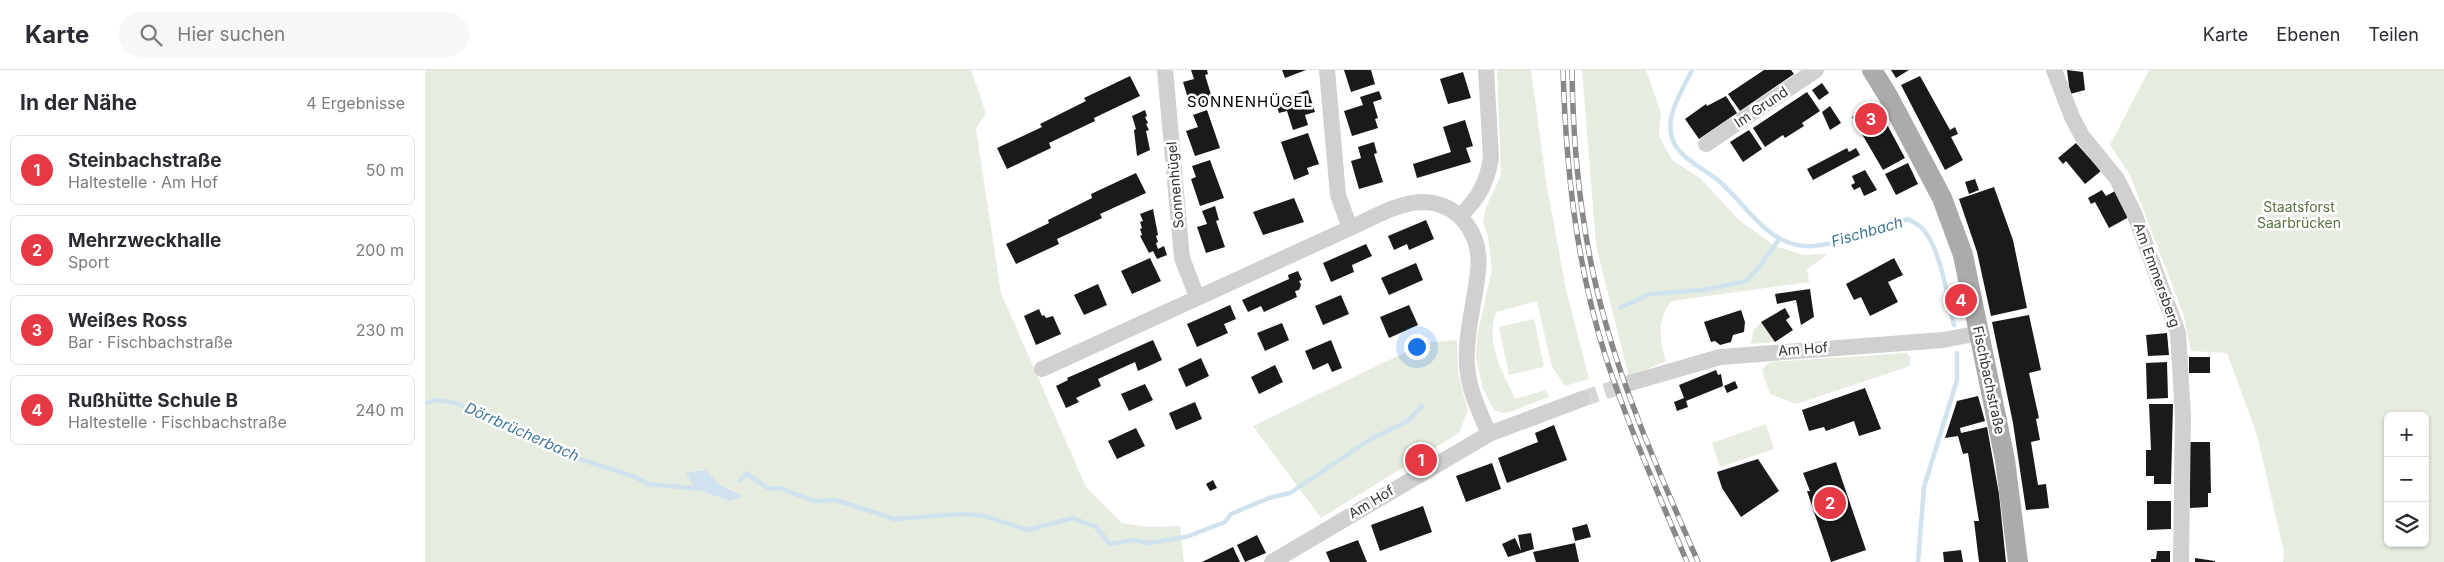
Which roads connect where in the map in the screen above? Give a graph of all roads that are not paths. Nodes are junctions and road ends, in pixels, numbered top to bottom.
1 (1165, 70) edge
2 (1327, 70) edge
3 (1486, 70) edge
4 (1816, 70) edge
5 (1872, 70) edge
6 (2054, 70) edge
7 (2062, 70) edge
8 (2065, 98) junction
9 (1706, 144) dead end
10 (1461, 215) junction
11 (1350, 228) junction
12 (1197, 297) junction
13 (1972, 334) junction
14 (1043, 369) dead end
15 (1630, 383) tunnel mouth
16 (1582, 399) tunnel mouth
17 (1489, 434) junction
18 (1272, 562) edge
19 (2018, 562) edge
20 (2181, 562) edge

1 - 12 street, Sonnenhügel
2 - 11 street
3 - 10 street
4 - 9 street, Im Grund
5 - 13 main road, Fischbachstraße
6 - 8 street, Am Emmersberg
7 - 8 street, Am Emmersberg
8 - 20 street, Am Emmersberg
10 - 11 street
10 - 17 street
11 - 12 street
12 - 14 street
13 - 15 street, Am Hof
13 - 19 main road, Fischbachstraße
16 - 17 street, Am Hof
17 - 18 street, Am Hof

